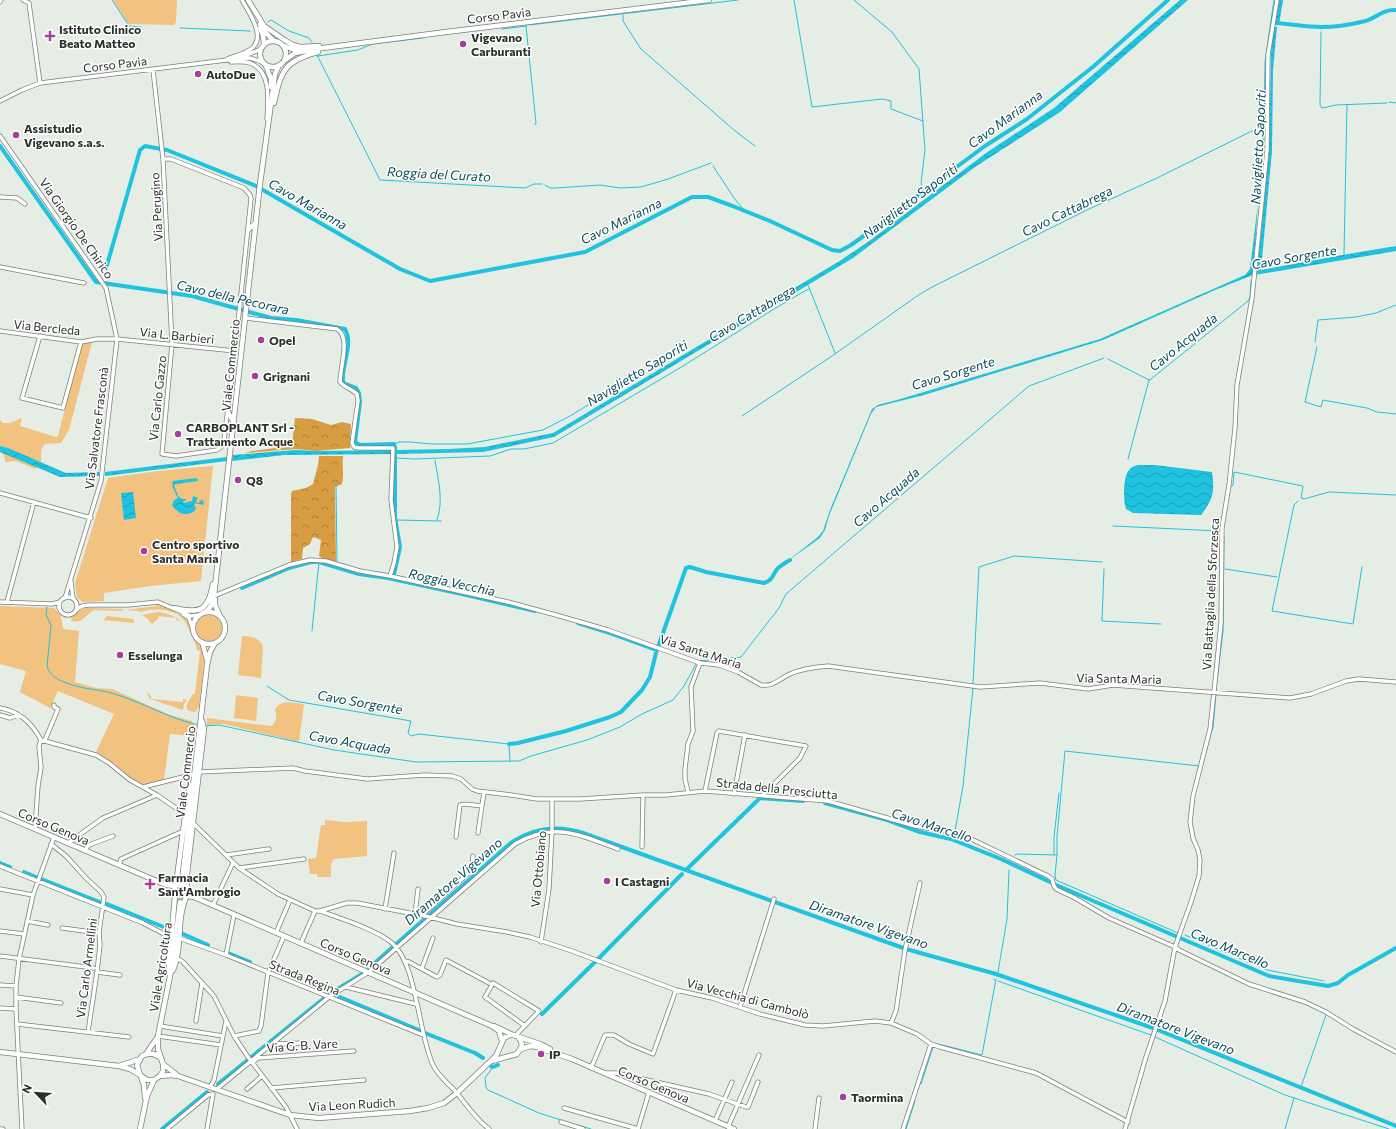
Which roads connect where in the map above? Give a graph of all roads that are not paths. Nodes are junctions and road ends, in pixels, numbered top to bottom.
1 (23, 0) edge
2 (242, 0) edge
3 (247, 0) edge
4 (709, 0) edge
5 (1277, 0) edge
6 (255, 17) junction
7 (274, 41) junction
8 (281, 44) junction
9 (262, 46) junction
10 (339, 46) junction
11 (315, 49) junction
12 (235, 59) junction
13 (220, 61) junction
14 (284, 61) junction
15 (264, 64) junction
16 (279, 66) junction
17 (152, 70) junction
18 (40, 83) junction
19 (0, 101) edge
20 (269, 113) junction
21 (0, 136) edge
22 (266, 138) junction
23 (163, 159) junction
24 (0, 197) edge
25 (25, 204) dead end
26 (256, 222) junction
27 (248, 230) junction
28 (0, 267) edge
29 (84, 283) dead end
30 (246, 314) junction
31 (0, 331) edge
32 (40, 336) junction
33 (117, 339) junction
34 (81, 342) junction
35 (172, 344) junction
36 (235, 352) junction
37 (228, 412) junction
38 (234, 423) junction
39 (0, 493) edge
40 (34, 502) junction
41 (91, 518) junction
42 (219, 557) junction
43 (392, 577) junction
44 (71, 579) junction
45 (214, 596) junction
46 (65, 598) junction
47 (74, 599) junction
48 (0, 602) edge
49 (7, 602) junction
50 (60, 602) junction
51 (52, 604) junction
52 (89, 605) junction
53 (60, 607) junction
54 (175, 609) junction
55 (76, 610) junction
56 (202, 614) junction
57 (220, 616) junction
58 (193, 630) junction
59 (202, 642) junction
60 (215, 643) junction
61 (700, 663) junction
62 (207, 666) junction
63 (1396, 682) edge
64 (1214, 692) junction
65 (54, 705) dead end
66 (0, 708) edge
67 (0, 715) edge
68 (19, 715) junction
69 (745, 735) junction
70 (43, 740) junction
71 (197, 773) junction
72 (143, 787) junction
73 (705, 791) junction
74 (688, 792) junction
75 (484, 793) junction
76 (734, 794) junction
77 (157, 795) junction
78 (643, 795) junction
79 (763, 795) junction
80 (552, 799) junction
81 (482, 805) junction
82 (0, 814) edge
83 (186, 815) junction
84 (193, 823) junction
85 (35, 829) junction
86 (552, 829) junction
87 (181, 832) dead end
88 (202, 833) junction
89 (478, 833) dead end
90 (191, 834) junction
91 (113, 836) dead end
92 (54, 837) junction
93 (456, 837) dead end
94 (68, 843) junction
95 (51, 844) junction
96 (642, 847) dead end
97 (269, 849) dead end
98 (618, 849) dead end
99 (85, 850) junction
100 (394, 853) dead end
101 (226, 855) junction
102 (473, 856) dead end
103 (304, 859) dead end
104 (233, 863) junction
105 (118, 865) junction
106 (0, 866) edge
107 (239, 868) junction
108 (182, 880) tunnel mouth
109 (37, 881) junction
110 (920, 883) dead end
111 (166, 885) junction
112 (176, 886) junction
113 (187, 886) junction
114 (0, 889) edge
115 (418, 889) dead end
116 (175, 894) junction
117 (33, 895) junction
118 (187, 895) junction
119 (774, 899) dead end
120 (290, 900) junction
121 (180, 902) tunnel mouth
122 (213, 905) junction
123 (103, 907) junction
124 (385, 909) junction
125 (315, 911) junction
126 (320, 911) junction
127 (234, 914) junction
128 (415, 914) junction
129 (424, 915) junction
130 (431, 918) junction
131 (27, 921) junction
132 (48, 925) dead end
133 (62, 928) dead end
134 (0, 931) edge
135 (172, 932) junction
136 (99, 933) junction
137 (276, 933) junction
138 (24, 934) junction
139 (164, 934) junction
140 (284, 936) junction
141 (179, 938) junction
142 (433, 938) dead end
143 (171, 942) junction
144 (541, 942) junction
145 (301, 944) junction
146 (1175, 947) junction
147 (396, 948) junction
148 (226, 955) junction
149 (0, 956) edge
150 (177, 958) junction
151 (19, 959) junction
152 (405, 961) junction
153 (422, 968) junction
154 (96, 970) junction
155 (369, 972) junction
156 (268, 973) junction
157 (120, 975) dead end
158 (170, 977) junction
159 (202, 983) junction
160 (0, 984) edge
161 (489, 984) dead end
162 (16, 986) junction
163 (346, 987) junction
164 (676, 990) junction
165 (413, 992) junction
166 (16, 997) junction
167 (327, 997) junction
168 (61, 1003) dead end
169 (416, 1004) junction
170 (740, 1007) junction
171 (0, 1008) edge
172 (16, 1009) junction
173 (196, 1021) dead end
174 (226, 1021) junction
175 (891, 1023) junction
176 (17, 1024) junction
177 (160, 1026) junction
178 (492, 1026) junction
179 (525, 1026) junction
180 (88, 1032) junction
181 (423, 1035) junction
182 (158, 1036) junction
183 (223, 1036) junction
184 (234, 1036) junction
185 (515, 1036) junction
186 (129, 1038) dead end
187 (303, 1043) dead end
188 (271, 1044) junction
189 (502, 1044) junction
190 (931, 1044) junction
191 (221, 1045) junction
192 (521, 1049) junction
193 (354, 1051) dead end
194 (0, 1052) edge
195 (1396, 1052) edge
196 (146, 1054) junction
197 (19, 1055) junction
198 (759, 1055) dead end
199 (509, 1056) junction
200 (161, 1058) junction
201 (140, 1059) junction
202 (250, 1060) junction
203 (572, 1060) junction
204 (488, 1062) junction
205 (163, 1064) junction
206 (119, 1066) junction
207 (591, 1068) junction
208 (601, 1072) junction
209 (141, 1076) junction
210 (160, 1076) junction
211 (178, 1076) junction
212 (262, 1076) junction
213 (154, 1080) junction
214 (364, 1080) dead end
215 (732, 1082) dead end
216 (758, 1082) dead end
217 (271, 1088) junction
218 (247, 1089) dead end
219 (214, 1090) junction
220 (649, 1092) junction
221 (457, 1093) junction
222 (819, 1098) dead end
223 (724, 1099) junction
224 (145, 1103) junction
225 (738, 1104) junction
226 (564, 1108) dead end
227 (290, 1115) junction
228 (715, 1121) junction
229 (561, 1122) dead end
230 (1128, 1122) junction
231 (728, 1127) junction
232 (0, 1129) edge
233 (3, 1129) edge
234 (22, 1129) edge
235 (140, 1129) edge
236 (167, 1129) edge
237 (207, 1129) edge
238 (297, 1129) edge
239 (489, 1129) edge
240 (583, 1129) edge
241 (734, 1129) edge
242 (815, 1129) edge
243 (903, 1129) edge
244 (1125, 1129) edge

1 - 18 street
2 - 13 street
3 - 6 main road
3 - 10 main road
4 - 10 main road, Corso Pavia
5 - 64 street, Via Battaglia della Sforzesca
6 - 7 main road
6 - 9 main road
7 - 8 main road
7 - 9 main road
8 - 11 main road
8 - 14 main road
9 - 12 street, Corso Pavia
9 - 15 main road
10 - 11 main road, Corso Pavia
10 - 22 main road
11 - 14 main road
12 - 13 street, Corso Pavia
12 - 15 street, Corso Pavia
13 - 17 street, Corso Pavia
13 - 22 street
14 - 16 main road
15 - 16 main road
15 - 20 main road, Viale Commercio
16 - 20 main road, Viale Commercio
17 - 18 street, Corso Pavia
17 - 23 street, Via Perugino
18 - 19 street, Corso Pavia
20 - 22 main road, Viale Commercio
21 - 33 street, Via Giorgio De Chirico
22 - 26 main road, Viale Commercio
23 - 27 street
23 - 35 street, Via Perugino
24 - 25 street
26 - 27 main road
26 - 30 main road, Viale Commercio
27 - 36 street
28 - 29 street
30 - 38 main road, Viale Commercio
30 - 43 street
31 - 32 street, Via Bercleda
32 - 34 street, Via Bercleda
32 - 34 street
33 - 34 street, Via Bercleda
33 - 35 street, Via L. Barbieri
33 - 41 street, Via Salvatore Frasconà
35 - 36 street, Via L. Barbieri
35 - 37 street, Via Carlo Gazzo
36 - 37 street
37 - 38 main road
38 - 42 main road, Viale Commercio
39 - 40 street
40 - 41 street
40 - 49 street
41 - 44 street, Via Salvatore Frasconà
42 - 45 main road, Viale Commercio
42 - 54 main road
43 - 45 street, Via Santa Maria
43 - 61 street, Via Santa Maria
44 - 46 street, Via Salvatore Frasconà
44 - 47 street
45 - 56 main road, Viale Commercio
45 - 57 main road, Viale Commercio
46 - 47 street
46 - 50 street
47 - 52 street
47 - 55 street
48 - 49 street
49 - 51 street
50 - 51 street
50 - 53 street
51 - 53 street
52 - 54 street
52 - 55 street
53 - 55 street
54 - 56 street
54 - 58 street
56 - 57 main road
56 - 58 main road, Viale Commercio
57 - 60 main road, Viale Commercio
58 - 59 main road, Viale Commercio
59 - 60 main road
59 - 62 main road, Viale Commercio
60 - 62 main road, Viale Commercio
61 - 64 street, Via Santa Maria
61 - 74 street
62 - 71 main road, Viale Commercio
63 - 64 street, Via Santa Maria
64 - 146 street, Via Battaglia della Sforzesca
65 - 70 street
66 - 68 street
67 - 68 street
68 - 70 street
69 - 73 street
69 - 76 street
69 - 79 street
70 - 72 street
70 - 85 street
71 - 72 street, Strada della Presciutta
71 - 75 street, Strada della Presciutta
71 - 83 main road
71 - 84 main road
71 - 108 main road, Viale Commercio
72 - 77 street
73 - 74 street, Strada della Presciutta
73 - 76 street, Strada della Presciutta
74 - 78 street, Strada della Presciutta
75 - 80 street, Strada della Presciutta
75 - 81 street
76 - 79 street, Strada della Presciutta
77 - 83 street
77 - 94 street
78 - 80 street, Strada della Presciutta
78 - 96 street
79 - 146 street, Strada della Presciutta
80 - 86 street, Via Ottobiano
81 - 89 street
81 - 93 street
82 - 85 main road, Corso Genova
83 - 112 main road
84 - 88 street
84 - 90 main road
85 - 92 main road, Corso Genova
86 - 98 street
86 - 130 street
86 - 144 street, Via Ottobiano
87 - 105 street
88 - 90 street
88 - 101 street
90 - 113 main road
91 - 99 street
92 - 94 main road, Corso Genova
92 - 95 street
94 - 99 main road, Corso Genova
95 - 109 street
95 - 123 street
97 - 101 street
99 - 105 main road, Corso Genova
100 - 124 street
101 - 104 street
102 - 129 street
103 - 107 street
104 - 107 street
104 - 122 street
105 - 111 main road, Corso Genova
106 - 109 street
107 - 120 street
109 - 117 street
109 - 123 street
110 - 175 street
111 - 112 main road, Corso Genova
111 - 116 main road, Corso Genova
112 - 113 main road, Corso Genova
112 - 116 main road
113 - 118 main road
114 - 117 street
115 - 128 street
116 - 118 main road
116 - 135 main road
117 - 131 street
118 - 122 main road, Corso Genova
118 - 141 main road
119 - 170 street
120 - 125 street
120 - 137 street
121 - 158 main road, Viale Agricoltura
122 - 127 main road, Corso Genova
123 - 136 street, Via Carlo Armellini
123 - 139 street
124 - 126 street, Via Vecchia di Gambolò
124 - 128 street, Via Vecchia di Gambolò
125 - 126 street
125 - 145 street
126 - 147 street
127 - 137 main road, Corso Genova
127 - 148 street
128 - 129 street, Via Vecchia di Gambolò
129 - 130 street, Via Vecchia di Gambolò
130 - 144 street, Via Vecchia di Gambolò
130 - 147 street
131 - 132 street
131 - 138 street
133 - 136 street
134 - 138 street
135 - 139 street
135 - 143 main road
136 - 154 street, Via Carlo Armellini
137 - 140 main road, Corso Genova
138 - 151 street
139 - 143 street
140 - 145 main road, Corso Genova
140 - 156 street
141 - 148 street, Strada Regina
141 - 150 main road
142 - 153 street
143 - 158 main road
144 - 164 street, Via Vecchia di Gambolò
145 - 155 main road, Corso Genova
146 - 195 street, Strada della Presciutta
146 - 230 street, Via Battaglia della Sforzesca
147 - 152 street
147 - 155 street
148 - 156 street, Strada Regina
149 - 151 street
150 - 158 main road
150 - 159 street
151 - 154 street
151 - 162 street
152 - 153 street
152 - 165 street
153 - 161 street
154 - 157 street
154 - 180 street, Via Carlo Armellini
155 - 163 street
155 - 165 main road, Corso Genova
156 - 167 street, Strada Regina
156 - 184 street
158 - 177 main road, Viale Agricoltura
159 - 173 street
159 - 174 street
160 - 162 street
162 - 166 street
163 - 167 street
163 - 169 street
164 - 170 street, Via Vecchia di Gambolò
164 - 207 street
165 - 169 street
165 - 178 main road, Corso Genova
166 - 168 street
166 - 172 street
167 - 181 street, Strada Regina
167 - 188 street
169 - 181 street
170 - 175 street, Via Vecchia di Gambolò
171 - 172 street
172 - 176 street
174 - 183 street
174 - 184 street
175 - 190 street, Via Vecchia di Gambolò
176 - 180 street
176 - 197 street
177 - 182 main road, Viale Agricoltura
177 - 183 street
178 - 185 main road, Corso Genova
178 - 189 main road
179 - 179 street
179 - 185 street
180 - 186 street
181 - 221 street
182 - 191 street
182 - 196 main road, Viale Agricoltura
182 - 200 main road, Viale Agricoltura
183 - 191 street
184 - 202 street
185 - 189 main road
185 - 192 main road
185 - 203 main road, Corso Genova
187 - 188 street
188 - 202 street
189 - 199 main road
189 - 204 main road, Via Leon Rudich
190 - 230 street, Via Vecchia di Gambolò
190 - 243 street
191 - 219 street
192 - 199 main road
192 - 203 main road, Corso Genova
193 - 202 street, Via G. B. Vare
194 - 197 main road
196 - 200 main road
196 - 201 main road, Viale Agricoltura
197 - 206 main road
197 - 234 street
198 - 225 street
199 - 204 main road
200 - 205 main road, Viale Agricoltura
201 - 206 main road
201 - 209 main road
202 - 212 street
202 - 219 street
203 - 207 main road, Corso Genova
204 - 221 main road, Via Leon Rudich
205 - 210 main road
205 - 211 main road
206 - 209 main road
207 - 208 main road, Corso Genova
208 - 220 main road, Corso Genova
208 - 223 street
209 - 213 main road
209 - 224 main road
210 - 211 main road
210 - 213 main road
211 - 219 main road, Via Leon Rudich
212 - 217 street
212 - 218 street
213 - 224 main road
214 - 217 street
215 - 223 street
216 - 225 street
217 - 227 street
219 - 227 main road, Via Leon Rudich
219 - 236 street
219 - 237 street
220 - 226 street
220 - 228 main road, Corso Genova
221 - 227 main road, Via Leon Rudich
221 - 239 street
222 - 242 street
223 - 225 street
223 - 228 street
224 - 235 main road
225 - 231 street
227 - 238 street
228 - 231 main road, Corso Genova
229 - 240 street
230 - 244 street, Via Battaglia della Sforzesca
231 - 241 main road, Corso Genova
232 - 233 street

